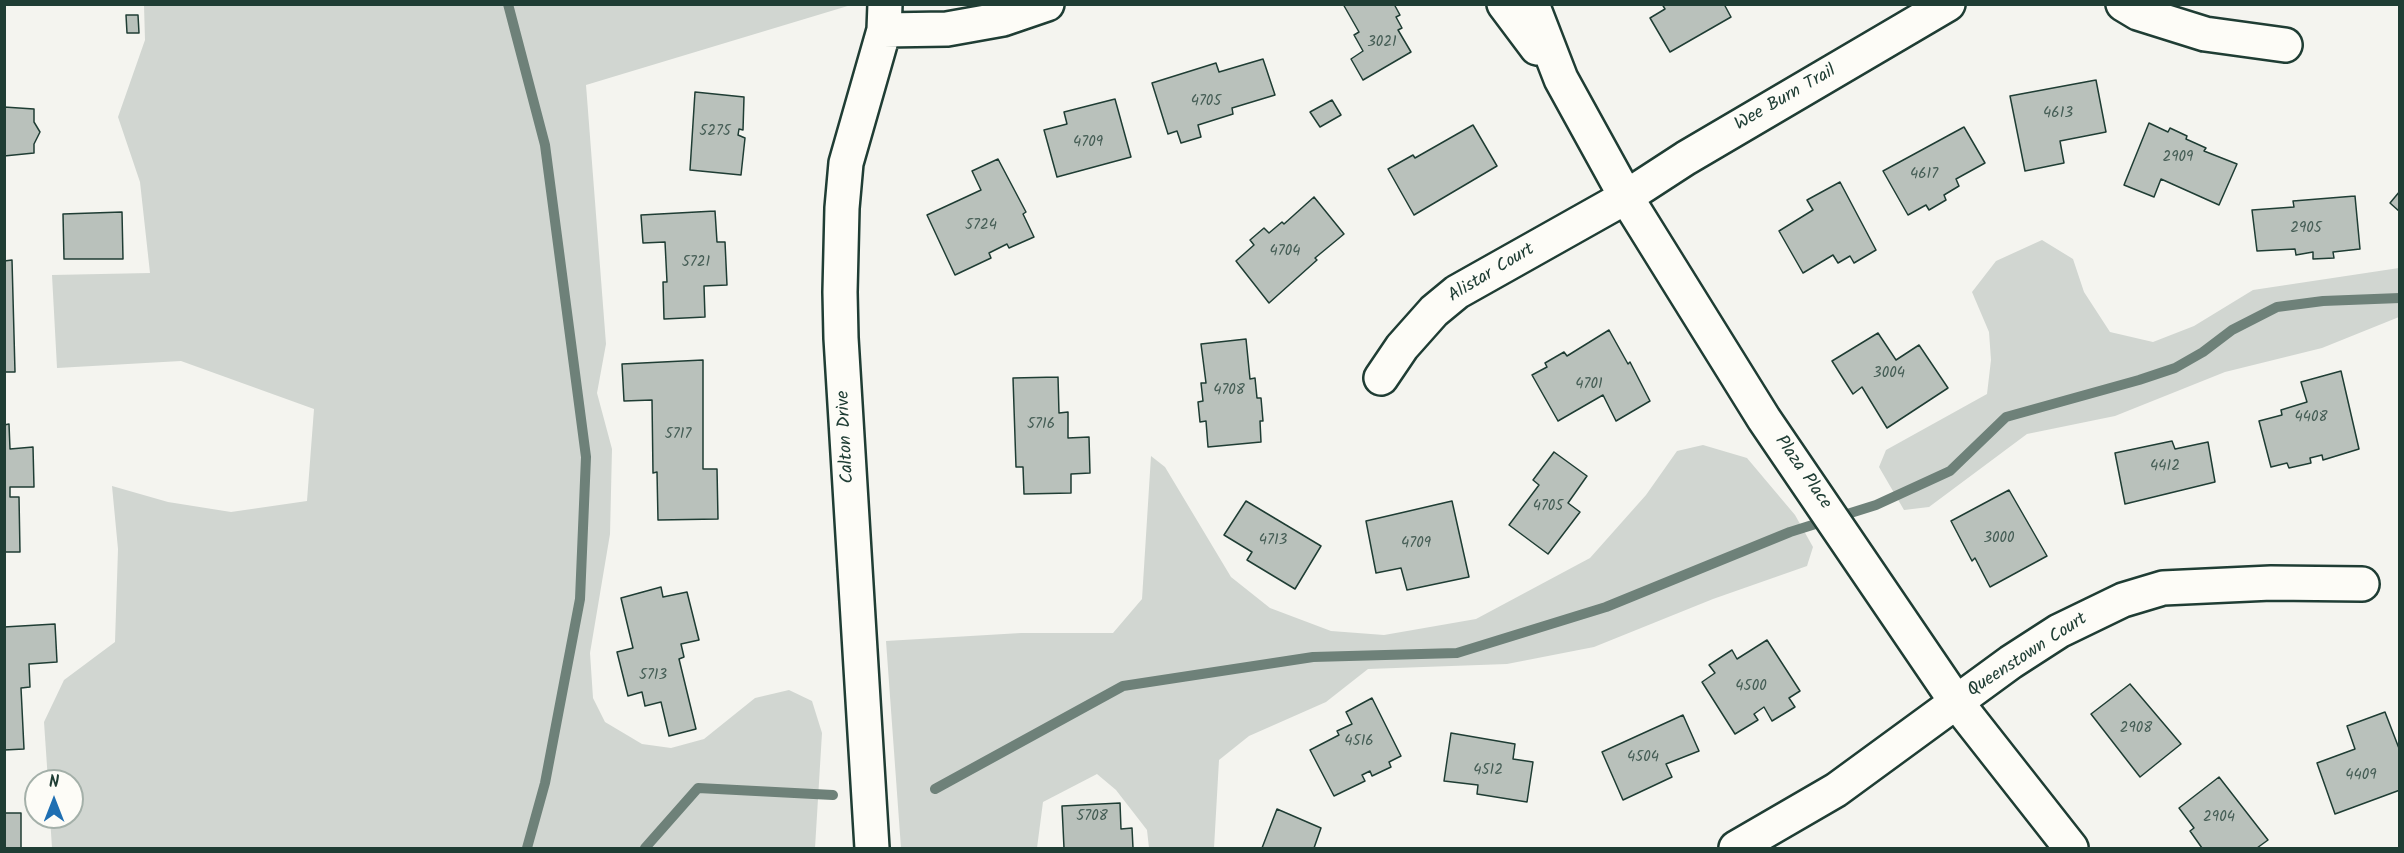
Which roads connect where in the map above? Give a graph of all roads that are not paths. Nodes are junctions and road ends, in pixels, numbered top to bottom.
1 (1047, 4) edge
2 (1504, 4) edge
3 (1532, 4) edge
4 (1948, 4) edge
5 (2123, 4) edge
6 (885, 17) edge
7 (2285, 45) dead end
8 (1561, 79) junction
9 (1626, 197) junction
10 (1381, 378) dead end
11 (2362, 584) dead end
12 (1957, 703) junction
13 (872, 849) edge
14 (1736, 849) edge
15 (2071, 849) edge

1 - 6 street
2 - 8 street, Plaza Place
3 - 8 street, Plaza Place
4 - 9 street, Wee Burn Trail
5 - 7 street
6 - 13 street, Calton Drive
8 - 9 street, Plaza Place
9 - 10 street, Alistar Court
9 - 12 street, Plaza Place
11 - 12 street, Queenstown Court
12 - 14 street, Queenstown Court
12 - 15 street, Plaza Place

